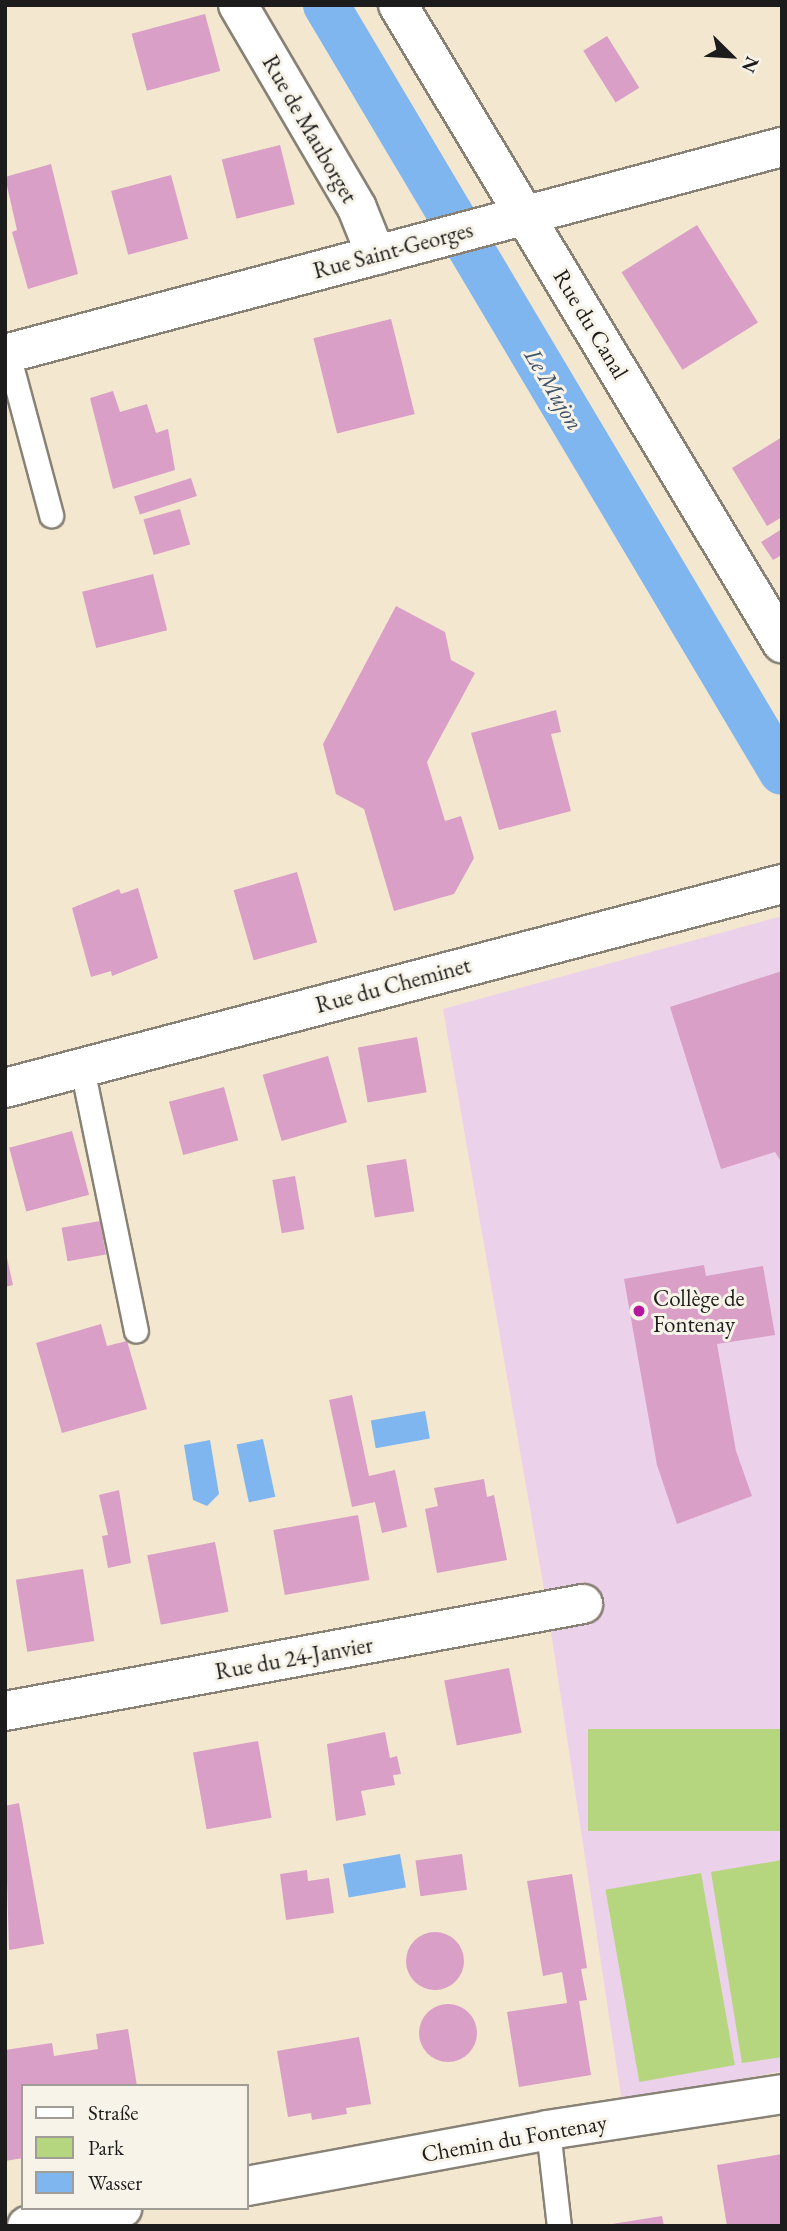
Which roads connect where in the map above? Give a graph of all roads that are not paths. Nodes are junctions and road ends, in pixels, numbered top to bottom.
1 (238, 5) edge
2 (398, 5) edge
3 (782, 147) edge
4 (509, 218) junction
5 (376, 255) junction
6 (6, 354) edge
7 (51, 515) dead end
8 (782, 643) edge
9 (782, 884) edge
10 (82, 1068) junction
11 (5, 1088) edge
12 (136, 1331) dead end
13 (583, 1604) dead end
14 (5, 1711) edge
15 (782, 2094) edge
16 (548, 2130) junction
17 (248, 2186) edge
18 (111, 2210) edge
19 (27, 2226) edge
20 (559, 2226) edge

1 - 5 street, Rue de Mauborget
2 - 4 street, Rue du Canal
3 - 4 street, Rue Saint-Georges
4 - 5 street, Rue Saint-Georges
4 - 8 street, Rue du Canal
5 - 6 street, Rue Saint-Georges
6 - 7 lane
9 - 10 street, Rue du Cheminet
10 - 11 street, Rue du Cheminet
10 - 12 lane
13 - 14 street, Rue du 24-Janvier
15 - 16 street, Chemin du Fontenay
16 - 17 street, Chemin du Fontenay
16 - 20 lane
18 - 19 street

